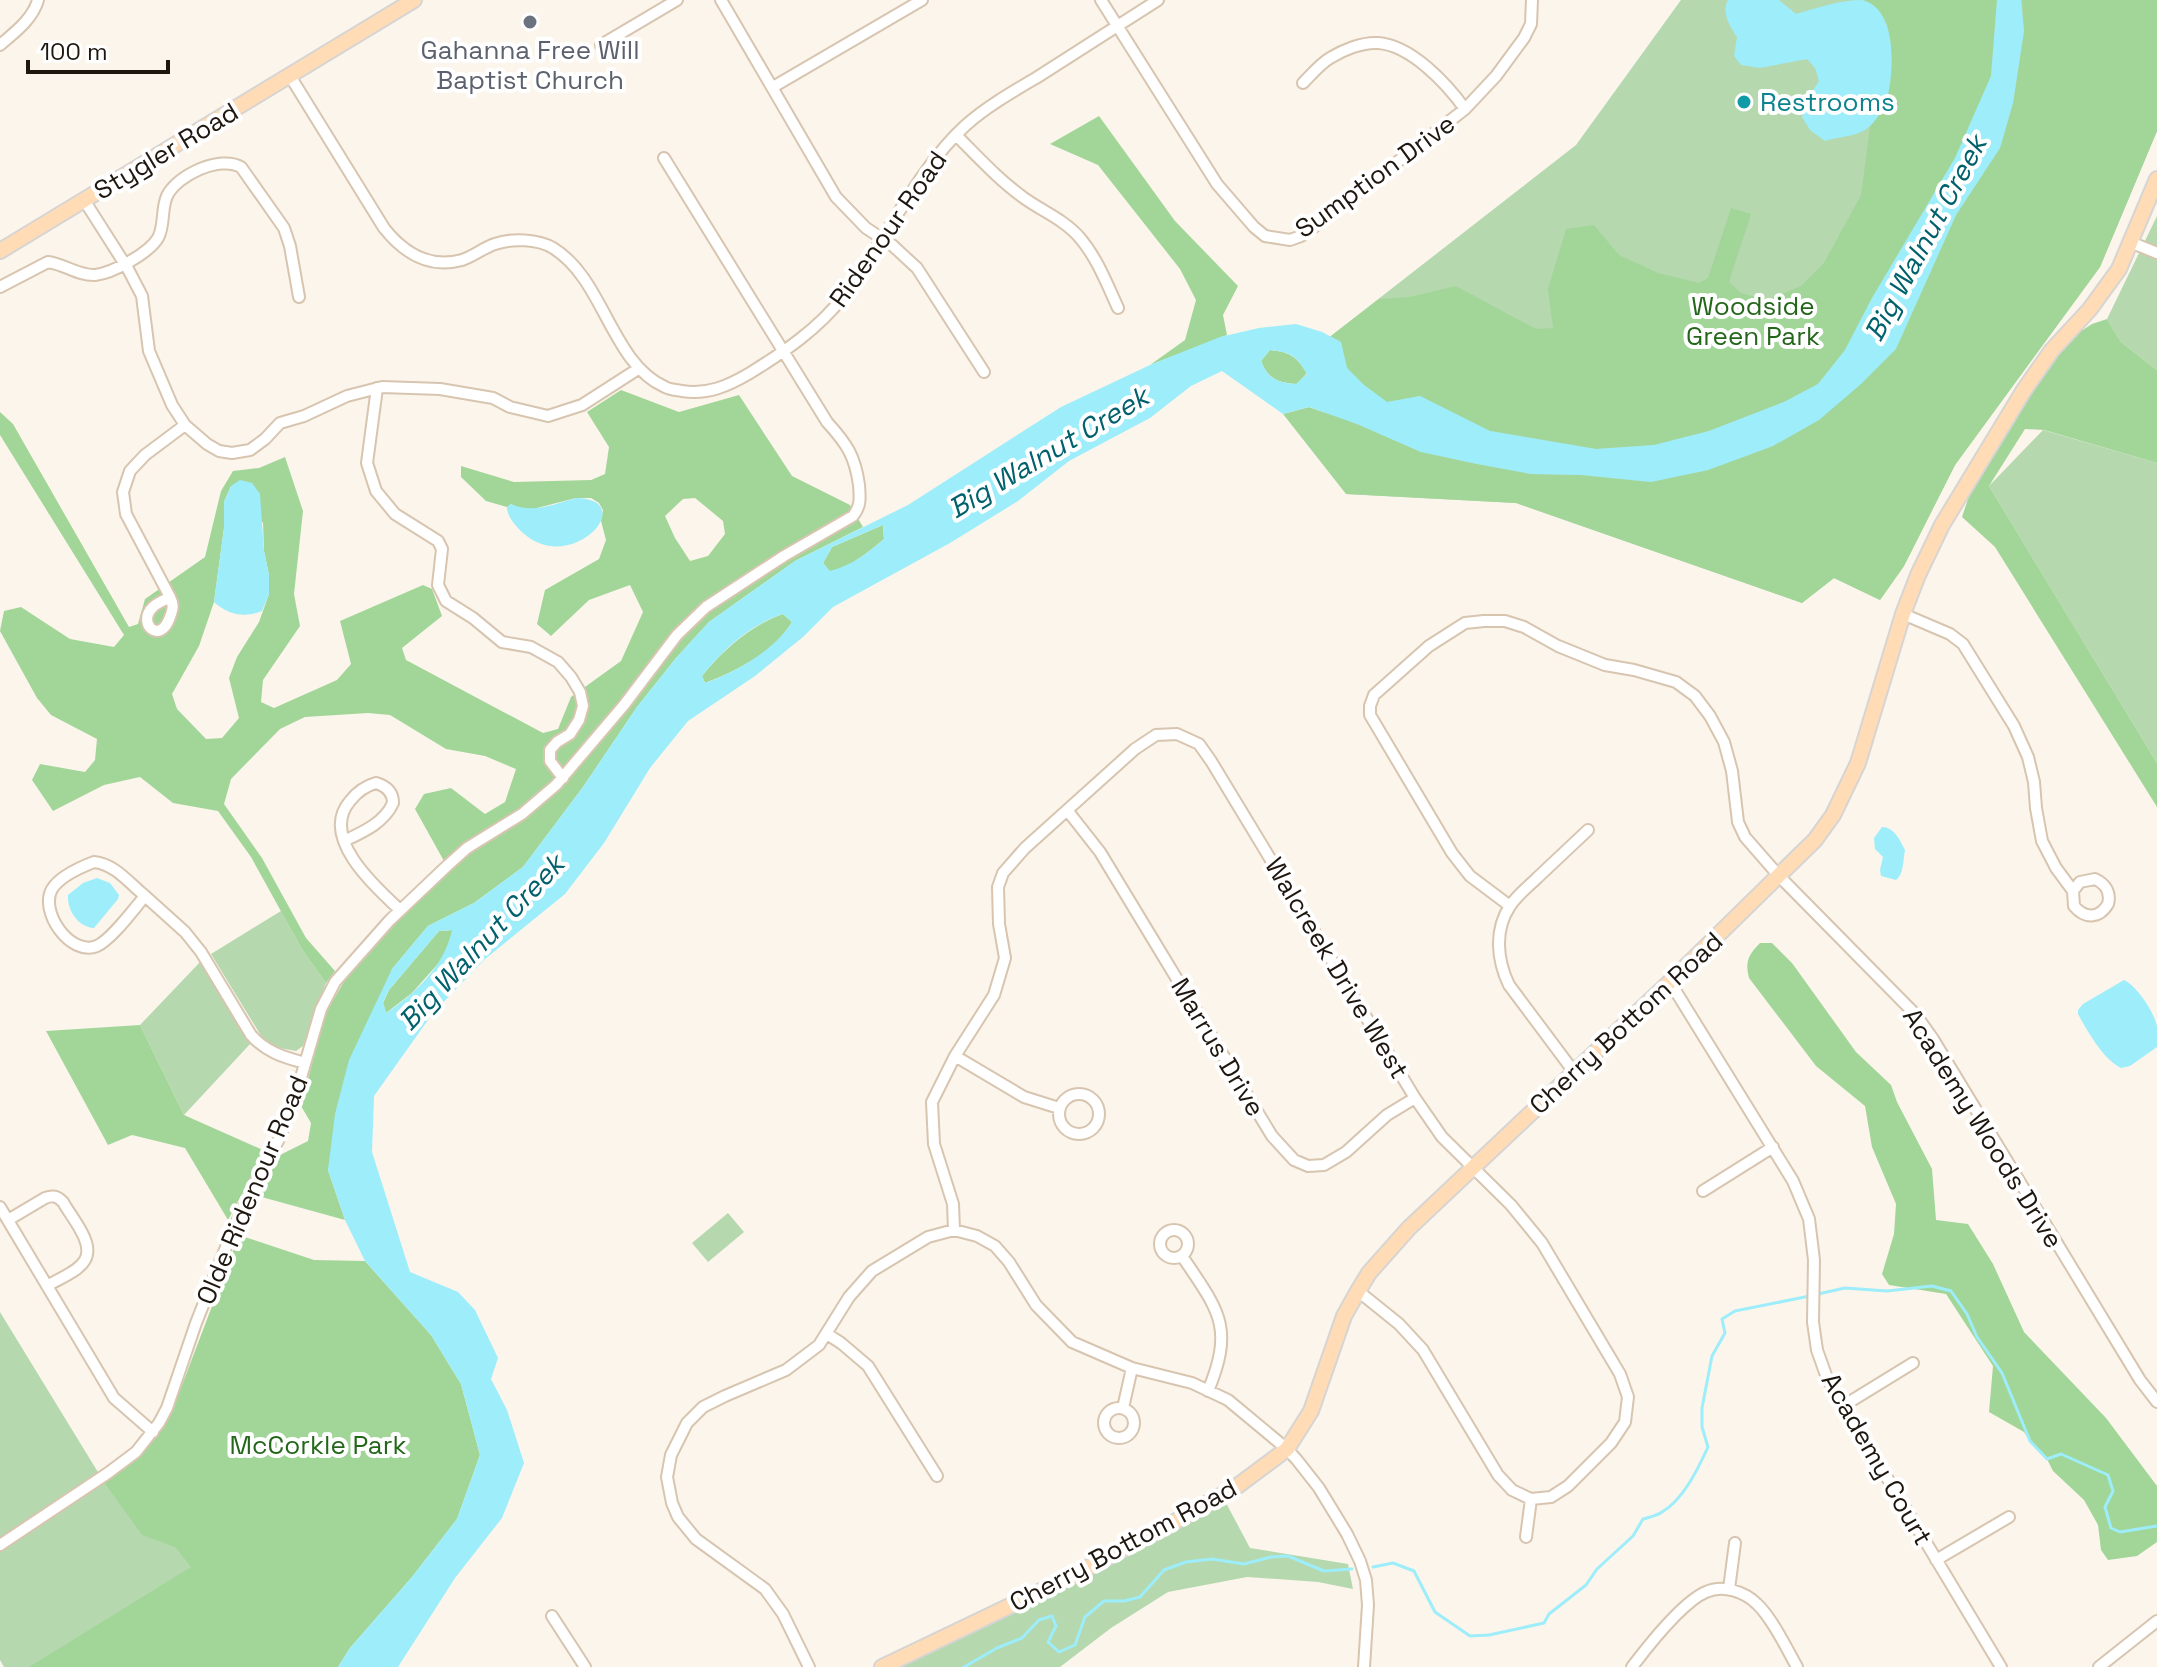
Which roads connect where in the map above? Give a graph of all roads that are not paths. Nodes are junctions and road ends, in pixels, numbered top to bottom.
1 (38, 0) edge
2 (414, 0) edge
3 (677, 0) edge
4 (721, 0) edge
5 (922, 0) edge
6 (1101, 0) edge
7 (1158, 0) edge
8 (1532, 0) edge
9 (1117, 26) junction
10 (0, 45) edge
11 (601, 45) dead end
12 (290, 76) junction
13 (1303, 83) dead end
14 (773, 87) junction
15 (1465, 109) junction
16 (956, 135) junction
17 (664, 158) dead end
18 (2157, 179) edge
19 (84, 200) junction
20 (882, 238) junction
21 (2130, 242) junction
22 (0, 251) edge
23 (2157, 253) edge
24 (125, 264) junction
25 (0, 287) edge
26 (299, 297) dead end
27 (1118, 308) dead end
28 (783, 352) junction
29 (638, 369) junction
30 (984, 372) dead end
31 (377, 388) junction
32 (185, 425) junction
33 (170, 597) dead end
34 (1903, 614) junction
35 (563, 778) junction
36 (1067, 810) junction
37 (1588, 830) dead end
38 (344, 841) junction
39 (1779, 876) junction
40 (2073, 891) dead end
41 (145, 896) junction
42 (1510, 906) junction
43 (400, 910) junction
44 (1670, 982) junction
45 (955, 1056) junction
46 (305, 1063) junction
47 (1574, 1072) junction
48 (1415, 1098) junction
49 (1059, 1108) junction
50 (1773, 1147) junction
51 (1474, 1167) junction
52 (1703, 1191) dead end
53 (0, 1207) edge
54 (8, 1220) junction
55 (954, 1230) junction
56 (1182, 1256) dead end
57 (47, 1286) junction
58 (1358, 1291) junction
59 (827, 1334) junction
60 (1913, 1363) dead end
61 (1132, 1368) junction
62 (1208, 1391) junction
63 (2157, 1402) edge
64 (1843, 1406) junction
65 (1123, 1408) dead end
66 (153, 1432) junction
67 (1287, 1449) junction
68 (937, 1476) dead end
69 (1531, 1499) junction
70 (2009, 1517) dead end
71 (1526, 1537) dead end
72 (1735, 1543) dead end
73 (0, 1545) edge
74 (1936, 1560) junction
75 (1729, 1589) junction
76 (552, 1616) dead end
77 (2157, 1621) edge
78 (585, 1667) edge
79 (809, 1667) edge
80 (882, 1667) edge
81 (1364, 1667) edge
82 (1632, 1667) edge
83 (1797, 1667) edge
84 (2001, 1667) edge
85 (2099, 1667) edge

1 - 10 street
2 - 12 main road, Stygler Road
3 - 11 street
4 - 14 street
5 - 14 street
6 - 9 street
7 - 9 street, Ridenour Road
8 - 15 street, Sumption Drive
9 - 15 street, Sumption Drive
9 - 16 street, Ridenour Road
12 - 19 main road, Stygler Road
12 - 29 street, Ridenour Road
13 - 15 street
14 - 20 street
16 - 20 street, Ridenour Road
16 - 27 street
17 - 28 street
18 - 21 main road, Cherry Bottom Road
19 - 22 main road, Stygler Road
19 - 24 street
20 - 28 street, Ridenour Road
20 - 30 street
21 - 23 street
21 - 34 main road, Cherry Bottom Road
24 - 25 street
24 - 26 street
24 - 32 street
28 - 29 street, Ridenour Road
28 - 35 street, Olde Ridenour Road
29 - 31 street
31 - 32 street
31 - 35 street
32 - 33 street
34 - 39 main road, Cherry Bottom Road
34 - 40 street
35 - 43 street, Olde Ridenour Road
36 - 45 street
36 - 48 street, Marrus Drive
36 - 48 street, Walcreek Drive West
37 - 42 street
38 - 38 street
38 - 43 street
39 - 42 street, Academy Woods Drive
39 - 44 main road, Cherry Bottom Road
39 - 63 street, Academy Woods Drive
41 - 41 street
41 - 46 street
42 - 47 street
43 - 46 street, Olde Ridenour Road
44 - 47 main road, Cherry Bottom Road
44 - 50 street, Academy Court
45 - 49 street
45 - 55 street
46 - 66 street, Olde Ridenour Road
47 - 51 main road, Cherry Bottom Road
48 - 51 street, Walcreek Drive West
49 - 49 street
50 - 52 street
50 - 64 street, Academy Court
51 - 58 main road, Cherry Bottom Road
51 - 69 street, Walcreek Drive West
53 - 54 street
54 - 57 street
54 - 57 street
55 - 59 street
55 - 61 street
56 - 62 street
57 - 66 street
58 - 67 main road, Cherry Bottom Road
58 - 69 street
59 - 68 street
59 - 79 street
60 - 64 street
61 - 62 street
61 - 65 street
62 - 67 street
64 - 74 street, Academy Court
66 - 73 street, Olde Ridenour Road
67 - 80 main road, Cherry Bottom Road
67 - 81 street
69 - 71 street
70 - 74 street
72 - 75 street
74 - 84 street, Academy Court
75 - 82 street
75 - 83 street
76 - 78 street
77 - 85 street

